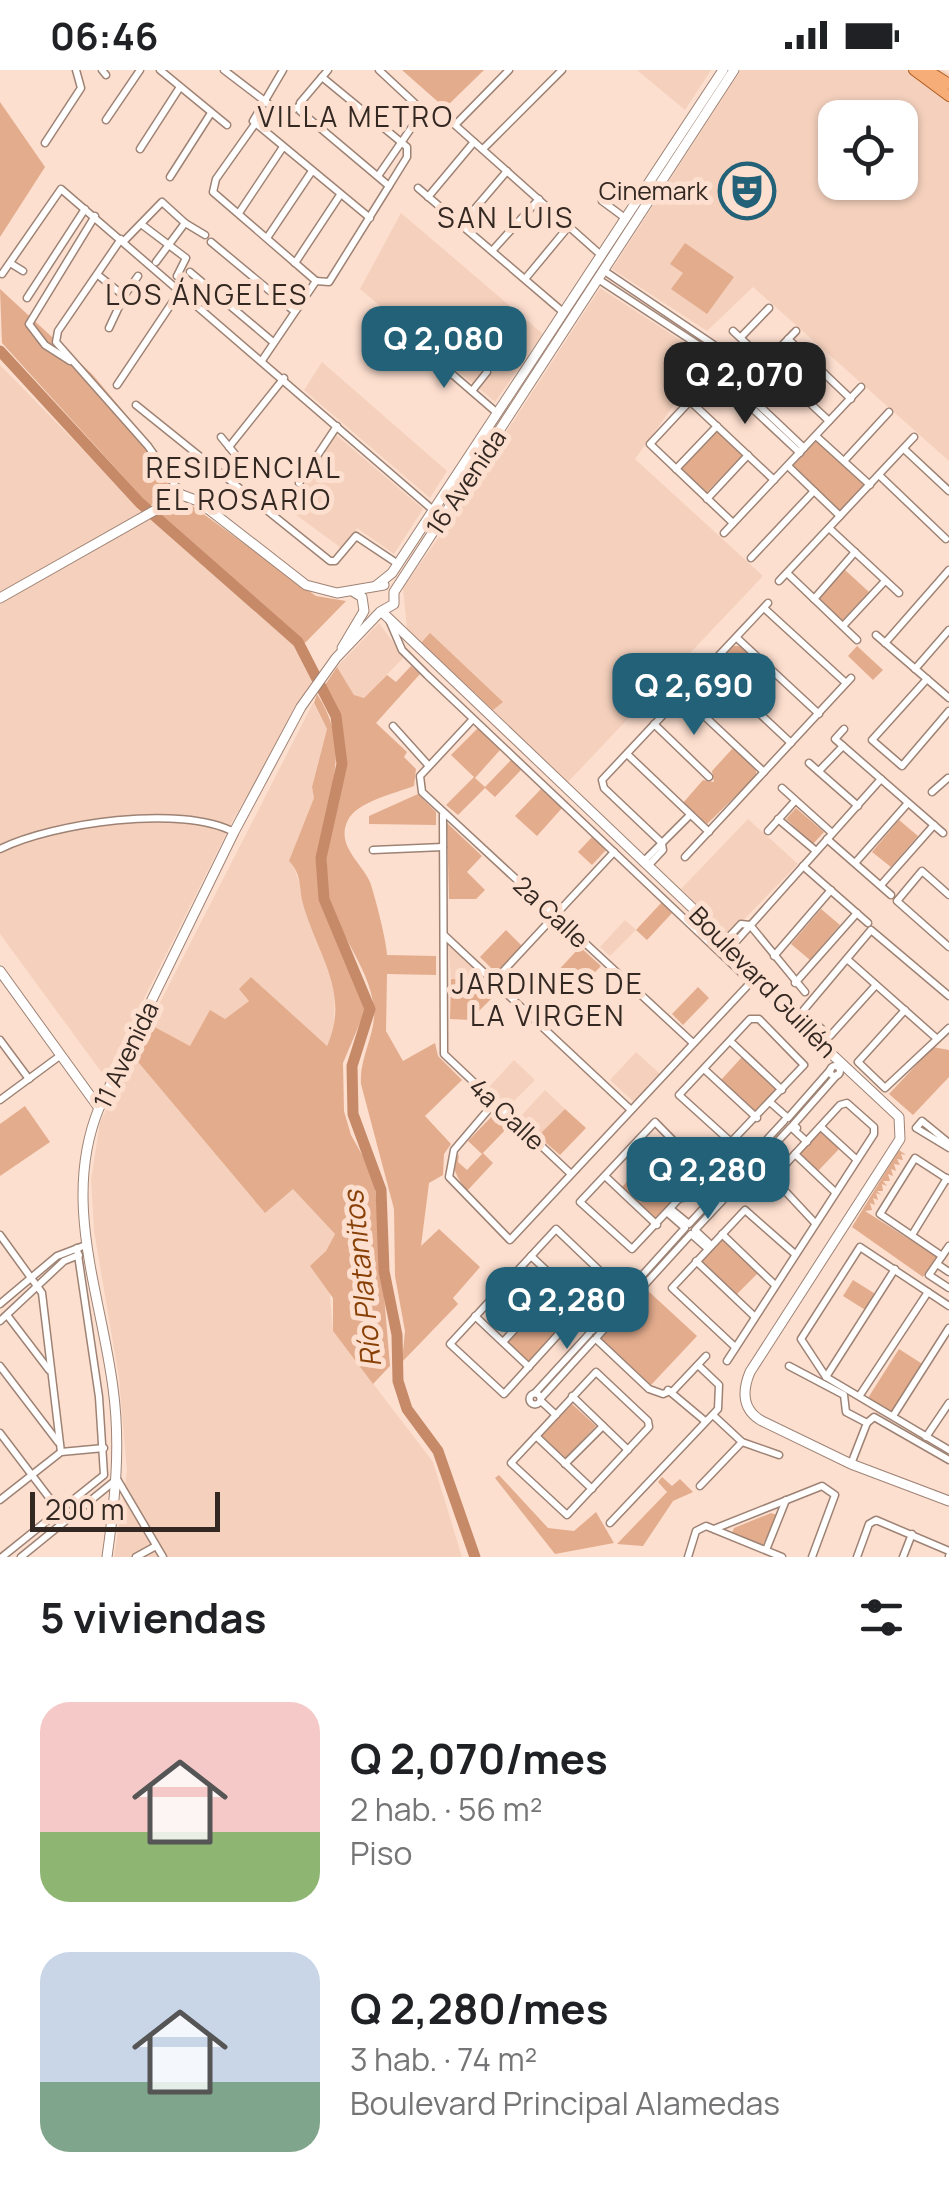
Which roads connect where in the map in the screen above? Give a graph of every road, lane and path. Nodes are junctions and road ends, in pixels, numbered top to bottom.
1 (76, 70) edge
2 (140, 70) edge
3 (160, 70) edge
4 (224, 70) edge
5 (284, 70) edge
6 (379, 70) edge
7 (509, 70) edge
8 (562, 70) edge
9 (722, 70) edge
10 (734, 70) edge
11 (914, 70) edge
12 (928, 70) edge
13 (325, 74) edge
14 (949, 84) edge
15 (180, 87) junction
16 (949, 96) edge
17 (263, 103) junction
18 (298, 107) junction
19 (211, 113) junction
20 (106, 120) dead end
21 (254, 121) junction
22 (226, 125) dead end
23 (474, 142) junction
24 (44, 144) dead end
25 (404, 145) junction
26 (283, 147) junction
27 (140, 148) dead end
28 (483, 149) junction
29 (312, 171) junction
30 (507, 171) junction
31 (378, 176) junction
32 (170, 177) dead end
33 (389, 186) junction
34 (418, 188) dead end
35 (340, 196) junction
36 (428, 197) junction
37 (539, 200) junction
38 (602, 201) dead end
39 (85, 209) junction
40 (239, 214) junction
41 (95, 216) junction
42 (370, 218) junction
43 (626, 219) junction
44 (185, 223) junction
45 (141, 224) junction
46 (461, 225) junction
47 (569, 226) junction
48 (267, 238) junction
49 (122, 240) junction
50 (169, 244) junction
51 (492, 252) junction
52 (602, 256) junction
53 (10, 262) junction
54 (156, 262) dead end
55 (295, 263) junction
56 (23, 272) dead end
57 (190, 272) dead end
58 (2, 274) edge
59 (600, 274) junction
60 (98, 275) junction
61 (138, 276) dead end
62 (177, 276) dead end
63 (524, 279) junction
64 (316, 282) junction
65 (180, 291) junction
66 (628, 292) junction
67 (124, 296) junction
68 (27, 298) dead end
69 (769, 308) dead end
70 (294, 311) junction
71 (563, 312) junction
72 (110, 328) dead end
73 (733, 330) dead end
74 (796, 331) dead end
75 (740, 337) junction
76 (707, 339) junction
77 (788, 339) junction
78 (273, 342) junction
79 (702, 346) junction
80 (424, 349) dead end
81 (537, 352) junction
82 (547, 358) junction
83 (263, 359) junction
84 (725, 359) junction
85 (766, 362) junction
86 (74, 363) junction
87 (716, 364) junction
88 (487, 372) dead end
89 (824, 372) junction
90 (284, 378) junction
91 (117, 385) dead end
92 (861, 387) dead end
93 (472, 391) junction
94 (741, 393) junction
95 (803, 396) junction
96 (851, 399) junction
97 (136, 404) dead end
98 (496, 412) junction
99 (889, 412) dead end
100 (829, 421) junction
101 (337, 426) junction
102 (717, 426) junction
103 (816, 436) junction
104 (220, 437) dead end
105 (914, 437) dead end
106 (229, 447) junction
107 (904, 449) junction
108 (802, 451) junction
109 (748, 455) junction
110 (844, 460) junction
111 (243, 464) dead end
112 (788, 466) junction
113 (676, 469) junction
114 (879, 475) junction
115 (774, 480) junction
116 (299, 483) dead end
117 (870, 485) junction
118 (814, 491) junction
119 (949, 491) edge
120 (177, 497) junction
121 (707, 498) junction
122 (433, 510) junction
123 (840, 516) junction
124 (733, 523) junction
125 (829, 528) junction
126 (724, 533) dead end
127 (946, 538) dead end
128 (855, 552) junction
129 (752, 558) dead end
130 (398, 564) junction
131 (949, 570) edge
132 (787, 573) junction
133 (778, 581) dead end
134 (885, 581) junction
135 (376, 586) junction
136 (354, 592) junction
137 (899, 593) dead end
138 (394, 596) junction
139 (0, 598) edge
140 (814, 598) junction
141 (381, 612) junction
142 (843, 626) junction
143 (396, 629) junction
144 (949, 630) edge
145 (876, 635) dead end
146 (737, 638) junction
147 (857, 640) dead end
148 (885, 643) junction
149 (336, 658) junction
150 (915, 668) junction
151 (927, 679) junction
152 (729, 685) dead end
153 (948, 694) edge
154 (682, 695) junction
155 (949, 712) edge
156 (818, 714) junction
157 (473, 720) junction
158 (654, 724) junction
159 (393, 726) dead end
160 (844, 729) dead end
161 (791, 743) junction
162 (843, 746) junction
163 (627, 754) junction
164 (809, 763) dead end
165 (429, 766) junction
166 (949, 770) edge
167 (764, 772) junction
168 (818, 772) junction
169 (710, 777) dead end
170 (881, 779) junction
171 (949, 780) edge
172 (782, 788) dead end
173 (932, 792) dead end
174 (795, 801) junction
175 (908, 802) junction
176 (858, 806) junction
177 (443, 813) junction
178 (690, 814) junction
179 (778, 819) junction
180 (934, 825) junction
181 (768, 830) dead end
182 (234, 832) junction
183 (709, 832) junction
184 (943, 833) dead end
185 (830, 836) junction
186 (663, 846) junction
187 (443, 847) junction
188 (0, 849) edge
189 (372, 850) dead end
190 (816, 851) junction
191 (614, 852) junction
192 (685, 856) dead end
193 (855, 863) junction
194 (646, 864) junction
195 (803, 866) junction
196 (881, 886) junction
197 (831, 890) junction
198 (949, 895) edge
199 (894, 898) junction
200 (857, 913) junction
201 (557, 916) junction
202 (750, 925) junction
203 (870, 926) junction
204 (444, 934) junction
205 (729, 943) junction
206 (949, 947) edge
207 (774, 956) junction
208 (847, 960) junction
209 (0, 972) edge
210 (494, 981) junction
211 (795, 983) junction
212 (876, 985) junction
213 (805, 992) dead end
214 (949, 996) edge
215 (904, 1010) junction
216 (949, 1028) edge
217 (942, 1038) edge
218 (0, 1040) edge
219 (730, 1041) junction
220 (693, 1043) junction
221 (61, 1055) junction
222 (837, 1068) junction
223 (704, 1069) junction
224 (29, 1078) junction
225 (782, 1090) junction
226 (0, 1100) edge
227 (494, 1104) junction
228 (770, 1104) junction
229 (100, 1108) junction
230 (631, 1110) junction
231 (757, 1118) junction
232 (789, 1123) junction
233 (820, 1127) junction
234 (808, 1140) junction
235 (949, 1145) edge
236 (631, 1148) junction
237 (795, 1154) junction
238 (857, 1160) junction
239 (571, 1174) junction
240 (605, 1176) junction
241 (948, 1179) edge
242 (835, 1192) junction
243 (683, 1198) junction
244 (670, 1212) junction
245 (815, 1222) junction
246 (658, 1225) junction
247 (690, 1229) junction
248 (722, 1234) junction
249 (912, 1234) junction
250 (0, 1235) edge
251 (949, 1246) edge
252 (709, 1247) junction
253 (82, 1250) junction
254 (795, 1254) junction
255 (531, 1256) junction
256 (942, 1256) junction
257 (696, 1261) junction
258 (937, 1264) junction
259 (895, 1269) junction
260 (949, 1272) edge
261 (30, 1276) junction
262 (558, 1282) junction
263 (38, 1286) junction
264 (776, 1286) junction
265 (949, 1288) edge
266 (928, 1292) junction
267 (0, 1303) edge
268 (584, 1306) junction
269 (949, 1306) edge
270 (475, 1316) junction
271 (754, 1316) junction
272 (3, 1318) edge
273 (573, 1318) junction
274 (949, 1328) edge
275 (593, 1336) junction
276 (503, 1342) junction
277 (735, 1347) junction
278 (706, 1356) dead end
279 (727, 1361) dead end
280 (0, 1366) edge
281 (698, 1366) junction
282 (789, 1366) dead end
283 (529, 1367) junction
284 (50, 1371) junction
285 (826, 1377) junction
286 (671, 1391) junction
287 (572, 1396) junction
288 (860, 1396) junction
289 (949, 1403) edge
290 (713, 1415) junction
291 (555, 1416) junction
292 (892, 1416) junction
293 (705, 1421) junction
294 (867, 1422) junction
295 (602, 1426) junction
296 (0, 1433) edge
297 (536, 1436) junction
298 (926, 1438) junction
299 (742, 1442) junction
300 (58, 1443) junction
301 (104, 1448) junction
302 (628, 1450) junction
303 (949, 1450) edge
304 (62, 1452) junction
305 (779, 1455) dead end
306 (949, 1460) edge
307 (565, 1464) junction
308 (852, 1464) junction
309 (30, 1475) junction
310 (117, 1479) junction
311 (700, 1486) dead end
312 (592, 1489) junction
313 (786, 1499) junction
314 (0, 1500) edge
315 (949, 1501) edge
316 (58, 1510) junction
317 (65, 1519) junction
318 (610, 1523) dead end
319 (714, 1528) junction
320 (912, 1534) junction
321 (156, 1546) junction
322 (766, 1550) junction
323 (141, 1555) edge
324 (949, 1555) edge
325 (2, 1557) edge
326 (20, 1557) edge
327 (108, 1557) edge
328 (163, 1557) edge
329 (688, 1557) edge
330 (782, 1557) edge
331 (812, 1557) edge
332 (857, 1557) edge
333 (903, 1557) edge

1 - 24 street
2 - 20 street
3 - 15 street
4 - 17 street
5 - 17 street
6 - 25 street
7 - 23 street
8 - 28 street
9 - 43 main road, 16 Avenida
10 - 59 main road, 16 Avenida
11 - 16 main road
12 - 14 main road
13 - 18 street
13 - 25 street
15 - 19 street
15 - 27 street
17 - 18 street
17 - 21 street
18 - 31 street
19 - 22 street
19 - 32 street
21 - 26 street
21 - 40 street
23 - 28 street
23 - 36 street
25 - 31 street
25 - 33 street
26 - 29 street
26 - 40 street
28 - 30 street
29 - 35 street
29 - 48 street
30 - 37 street
30 - 46 street
31 - 33 street
33 - 42 street
34 - 36 street
35 - 42 street
35 - 55 street
36 - 46 street
37 - 47 street
37 - 51 street
38 - 43 street
39 - 41 street
39 - 53 street
39 - 68 street
40 - 48 street
41 - 49 street
41 - 86 street
42 - 64 street
43 - 52 main road, 16 Avenida
44 - 45 street
44 - 50 street
44 - 70 street
45 - 49 street
45 - 50 street
46 - 51 street
47 - 52 street
47 - 63 street
48 - 55 street
49 - 60 street
49 - 65 street
50 - 54 street
50 - 62 street
51 - 63 street
52 - 71 main road, 16 Avenida
53 - 56 street
53 - 58 street
55 - 64 street
57 - 78 street
59 - 66 street
59 - 82 main road, 16 Avenida
60 - 67 street
60 - 86 street
61 - 67 street
63 - 71 street
64 - 70 street
65 - 83 street
65 - 91 street
66 - 76 street
66 - 79 street
67 - 72 street
69 - 75 street
70 - 78 street
71 - 81 main road, 16 Avenida
73 - 75 street
74 - 77 street
75 - 85 street
76 - 79 street
76 - 84 street
77 - 85 street
77 - 89 street
78 - 83 street
79 - 87 street
80 - 93 street
81 - 82 main road
81 - 98 main road, 16 Avenida
82 - 138 main road, 16 Avenida
83 - 90 street
84 - 87 street
84 - 94 street
85 - 95 street
86 - 120 street
87 - 94 street
88 - 93 street
89 - 95 street
89 - 96 street
90 - 101 street
90 - 106 street
92 - 96 street
93 - 98 street
94 - 108 street
95 - 100 street
96 - 100 street
97 - 130 street
98 - 122 main road, 16 Avenida
99 - 110 street
100 - 103 street
101 - 116 street
101 - 122 street
102 - 109 street
102 - 113 street
102 - 113 street
103 - 108 street
103 - 110 street
104 - 106 street
105 - 107 street
106 - 111 street
107 - 114 street
107 - 119 street
108 - 112 street
109 - 115 street
109 - 121 street
110 - 117 street
112 - 115 street
112 - 118 street
113 - 121 street
114 - 117 street
114 - 127 street
115 - 124 street
117 - 123 street
118 - 123 street
118 - 129 street
120 - 136 main road
120 - 139 main road
121 - 124 street
122 - 130 main road, 16 Avenida
123 - 125 street
124 - 126 street
125 - 128 street
125 - 132 street
128 - 134 street
128 - 140 street
130 - 135 main road, 16 Avenida
131 - 148 street
132 - 133 street
132 - 140 street
134 - 137 street
134 - 142 street
135 - 136 main road
135 - 138 main road
135 - 141 main road
136 - 149 main road
138 - 141 main road, 16 Avenida
138 - 143 main road
140 - 142 street
141 - 143 main road, Boulevard Guillén
141 - 149 main road, 11 Avenida
142 - 147 street
143 - 157 street
143 - 194 main road, Boulevard Guillén
144 - 150 street
145 - 148 street
146 - 154 street
146 - 156 street
146 - 156 street
148 - 150 street
149 - 182 main road, 11 Avenida
150 - 151 street
151 - 153 street
151 - 155 street
152 - 161 street
154 - 158 street
154 - 167 street
156 - 161 street
157 - 165 street
157 - 191 street
158 - 163 street
158 - 169 street
159 - 165 street
160 - 162 street
161 - 167 street
162 - 168 street
162 - 170 street
163 - 178 street
163 - 186 street
164 - 168 street
165 - 177 street, 2a Calle
166 - 171 street
167 - 183 street
168 - 176 street
170 - 175 street
170 - 176 street
171 - 173 street
172 - 174 street
174 - 179 street
174 - 185 street
175 - 180 street
175 - 193 street
176 - 185 street
177 - 187 street
177 - 201 street, 2a Calle
178 - 183 street
178 - 186 street
179 - 181 street
179 - 190 street
180 - 184 street
180 - 196 street
182 - 188 street
182 - 229 main road, 11 Avenida
183 - 192 street
185 - 190 street
185 - 193 street
186 - 194 street
187 - 189 street
187 - 204 street
190 - 195 street
191 - 201 street
191 - 220 street
193 - 196 street
194 - 205 main road, Boulevard Guillén
195 - 197 street
195 - 202 street
196 - 199 street
197 - 200 street
197 - 207 street
198 - 199 street
199 - 206 street
200 - 203 street
200 - 211 street
201 - 210 street
201 - 220 street, 2a Calle
202 - 205 street
202 - 207 street
203 - 208 street
203 - 214 street
204 - 210 street
204 - 227 street, 4a Calle
205 - 222 main road, Boulevard Guillén
207 - 211 street
208 - 212 street
208 - 212 street
209 - 221 main road
210 - 230 street
211 - 213 street
212 - 215 street
215 - 217 street
215 - 217 street
216 - 217 street
218 - 224 street
219 - 223 street
219 - 225 street
219 - 225 street
220 - 230 street
221 - 224 street
221 - 229 main road
222 - 232 street
222 - 308 main road, Boulevard Guillén
223 - 231 street
223 - 231 street
224 - 226 street
225 - 228 street
227 - 239 street, 4a Calle
227 - 239 street
228 - 231 street
228 - 232 street
229 - 253 main road, 11 Avenida
230 - 239 street
232 - 234 street
232 - 247 street
233 - 234 street
233 - 238 street
233 - 238 street
234 - 237 street
235 - 235 street
236 - 240 street
236 - 243 street
236 - 243 street
237 - 242 street
237 - 245 street
238 - 242 street
240 - 246 street
240 - 246 street
241 - 249 street
241 - 249 street
242 - 245 street
243 - 244 street
244 - 246 street
244 - 247 street
245 - 254 street
247 - 252 street
247 - 275 street
248 - 252 street
248 - 254 street
248 - 264 street
249 - 256 street
250 - 261 street
251 - 256 street
252 - 257 street
253 - 261 street
253 - 263 street
253 - 301 street
253 - 310 main road, 11 Avenida
254 - 264 street
255 - 262 street
255 - 268 street
255 - 270 street
256 - 258 street
257 - 271 street
257 - 277 street
258 - 260 street
258 - 265 street
259 - 266 street
259 - 285 street
259 - 285 street
261 - 263 street
261 - 267 street
262 - 268 street
262 - 276 street
263 - 272 street
263 - 284 street
264 - 271 street
266 - 269 street
266 - 288 street
268 - 273 street
270 - 276 street
270 - 283 street
271 - 277 street
272 - 284 street
273 - 275 street
273 - 283 street
274 - 292 street
275 - 286 street
275 - 291 street
276 - 283 street
277 - 279 street
278 - 281 street
280 - 300 street
281 - 286 street
281 - 290 street
282 - 294 street
284 - 300 street
285 - 288 street
286 - 293 street
287 - 291 street
287 - 295 street
287 - 302 street
288 - 292 street
289 - 298 street
290 - 293 street
290 - 299 street
291 - 297 street
292 - 298 street
293 - 318 street
294 - 306 street
294 - 308 street
295 - 302 street
295 - 307 street
296 - 309 street
297 - 307 street
297 - 312 street
298 - 303 street
299 - 305 street
299 - 311 street
300 - 304 street
301 - 304 street
301 - 316 street
302 - 312 street
304 - 309 street
307 - 312 street
308 - 315 main road, Boulevard Guillén
309 - 314 street
309 - 316 street
310 - 317 street
310 - 321 street
310 - 327 main road, 11 Avenida
313 - 319 street
313 - 322 street
313 - 331 street
316 - 317 street
316 - 325 street
317 - 326 street
319 - 322 street
319 - 329 street
320 - 324 street
320 - 332 street
320 - 333 street
321 - 323 street
321 - 328 street
322 - 330 street

